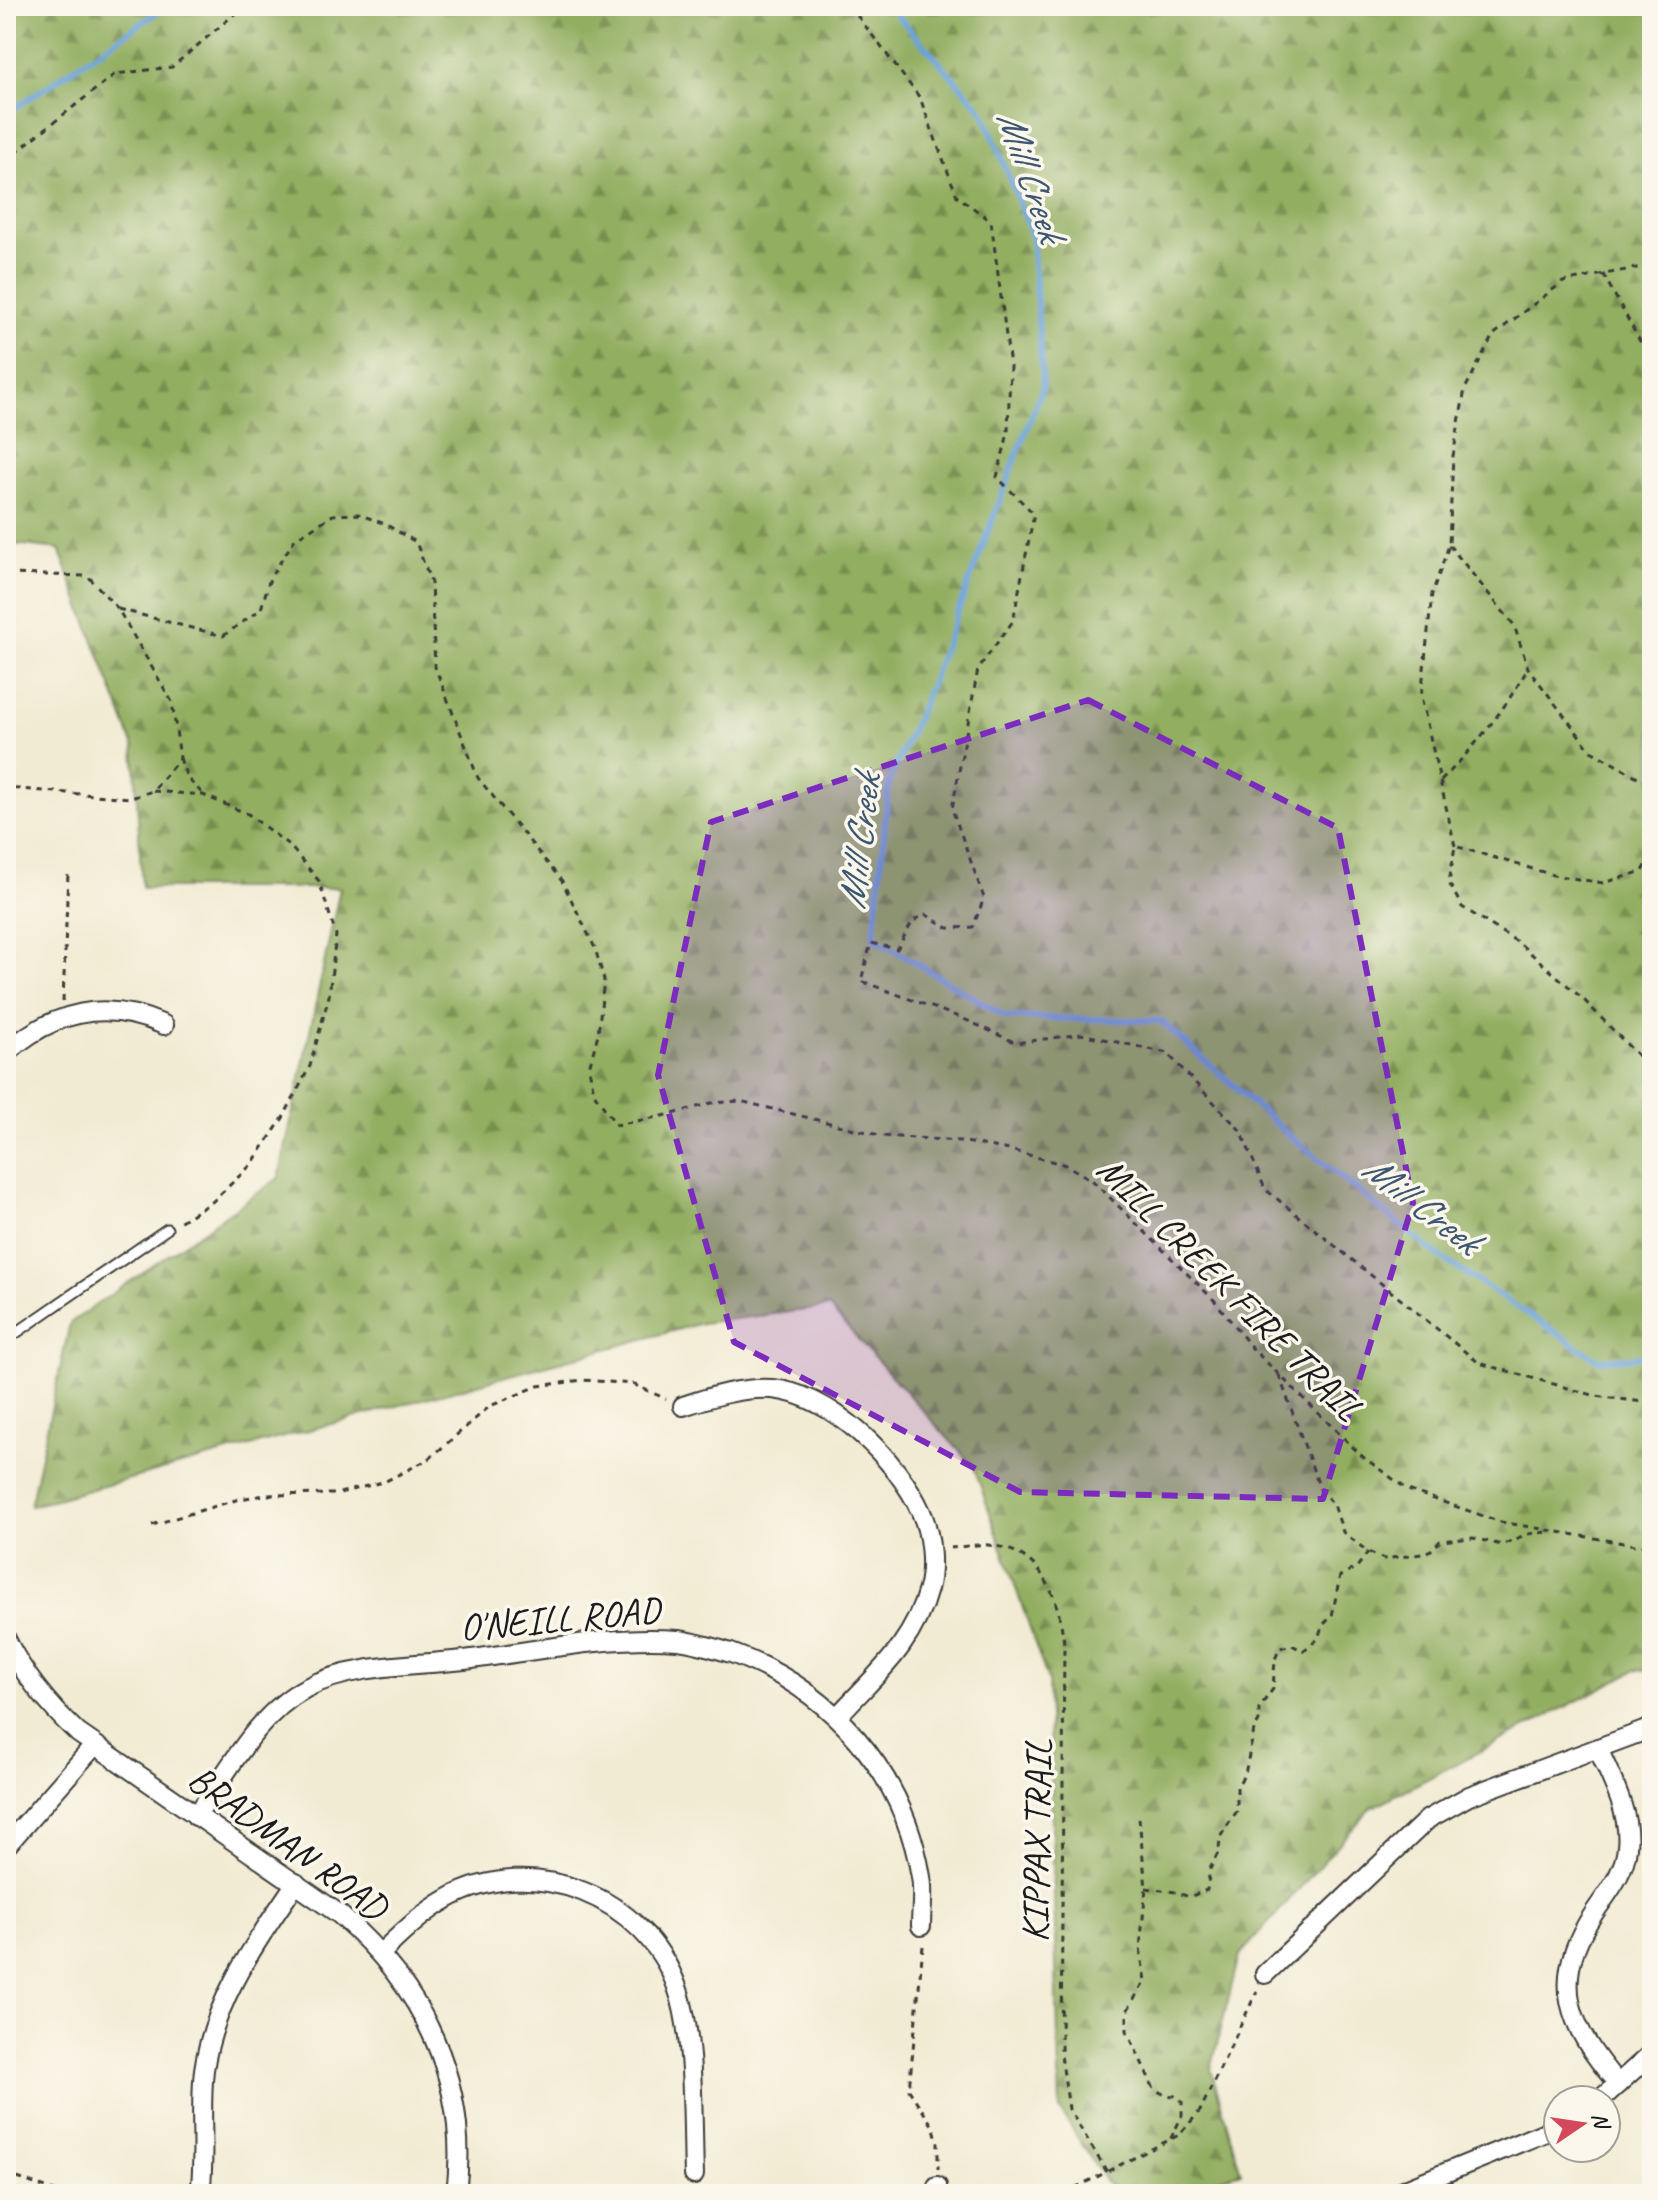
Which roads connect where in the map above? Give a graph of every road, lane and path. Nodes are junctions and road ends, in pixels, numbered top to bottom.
1 (244, 6) edge
2 (850, 6) edge
3 (6, 160) edge
4 (1652, 265) edge
5 (1603, 274) junction
6 (1652, 363) edge
7 (1449, 545) junction
8 (6, 574) edge
9 (118, 609) junction
10 (1528, 668) junction
11 (180, 758) junction
12 (1439, 783) junction
13 (1652, 785) edge
14 (6, 788) edge
15 (153, 791) junction
16 (203, 795) junction
17 (1455, 846) junction
18 (1652, 855) edge
19 (68, 873) dead end
20 (62, 1018) junction
21 (164, 1025) dead end
22 (6, 1053) edge
23 (1652, 1065) edge
24 (167, 1229) joint
25 (6, 1340) edge
26 (1278, 1373) junction
27 (1652, 1403) edge
28 (683, 1406) joint
29 (152, 1525) dead end
30 (1551, 1531) junction
31 (1652, 1548) edge
32 (931, 1549) junction
33 (1368, 1552) junction
34 (6, 1639) edge
35 (838, 1716) junction
36 (1652, 1728) edge
37 (94, 1746) junction
38 (1598, 1748) junction
39 (196, 1816) junction
40 (1139, 1818) dead end
41 (6, 1846) edge
42 (296, 1883) junction
43 (1146, 1888) junction
44 (921, 1926) joint
45 (381, 1953) junction
46 (1265, 1974) joint
47 (1652, 2053) edge
48 (1618, 2084) joint
49 (1542, 2133) edge
50 (1170, 2140) junction
51 (1107, 2172) junction
52 (6, 2174) edge
53 (694, 2175) dead end
54 (936, 2190) edge
55 (63, 2194) edge
56 (200, 2194) edge
57 (456, 2194) edge
58 (1062, 2194) edge
59 (1393, 2194) edge

1 - 3 path
2 - 27 path
4 - 5 path
5 - 6 path
5 - 7 path
7 - 10 path
7 - 12 path
8 - 9 path
9 - 11 path
9 - 26 path, MILL CREEK FIRE TRAIL
10 - 12 path
10 - 13 path
11 - 15 path
11 - 16 path
12 - 17 path
14 - 15 path
15 - 16 path
16 - 24 path
17 - 18 path
17 - 23 path
19 - 20 path
20 - 21 street
20 - 22 street
24 - 25 lane
26 - 30 path, MILL CREEK FIRE TRAIL
26 - 33 path
28 - 29 path
28 - 32 street
30 - 31 path, MILL CREEK FIRE TRAIL
30 - 33 path
32 - 35 street
32 - 51 path, KIPPAX TRAIL
33 - 43 path
34 - 37 street, BRADMAN ROAD
35 - 39 street, O'NEILL ROAD
35 - 44 street, O'NEILL ROAD
36 - 38 street
37 - 39 street, BRADMAN ROAD
37 - 41 street
38 - 46 street
38 - 48 street
39 - 42 street, BRADMAN ROAD
40 - 43 path
42 - 45 street, BRADMAN ROAD
42 - 56 street
43 - 50 path
44 - 54 path
45 - 53 street
45 - 57 street, BRADMAN ROAD
46 - 50 path
47 - 48 street
49 - 59 street
50 - 51 path
51 - 58 path
52 - 55 path

